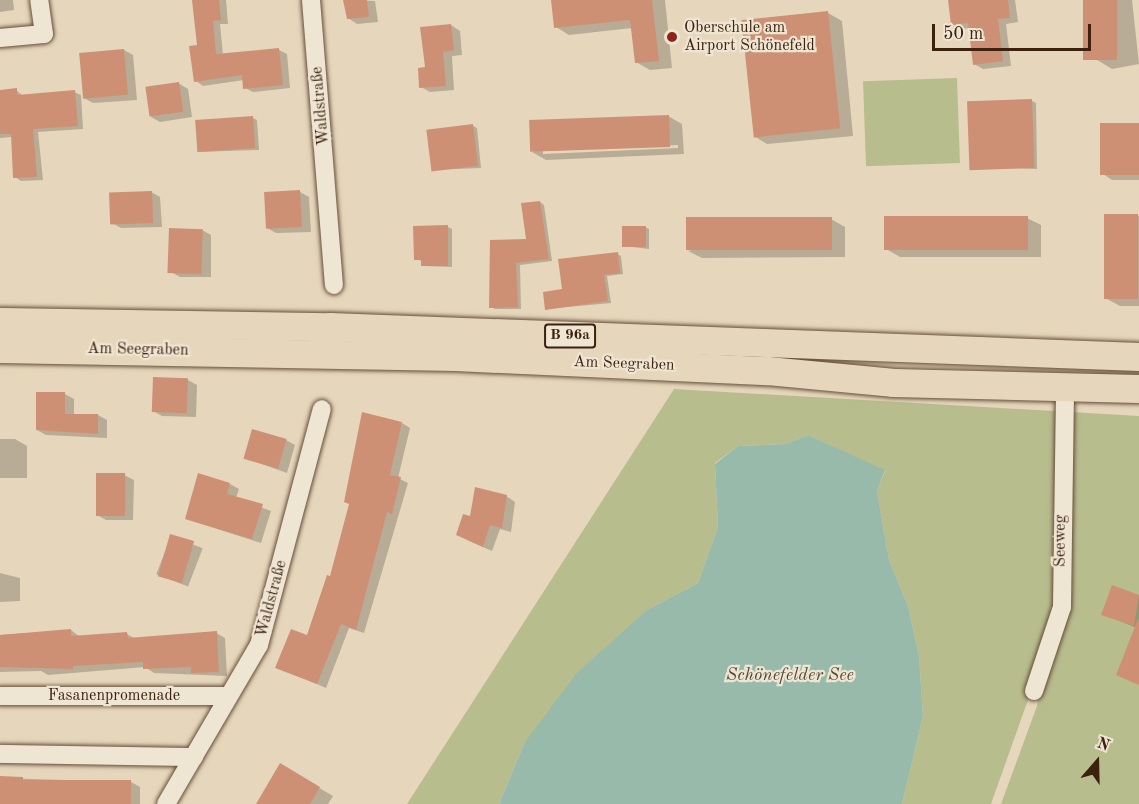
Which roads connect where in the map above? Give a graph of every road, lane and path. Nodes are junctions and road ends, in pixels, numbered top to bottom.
1 (39, 0) edge
2 (311, 0) edge
3 (0, 38) edge
4 (334, 285) dead end
5 (0, 322) edge
6 (0, 349) edge
7 (1139, 357) edge
8 (1065, 387) junction
9 (1139, 389) edge
10 (322, 409) dead end
11 (1034, 691) dead end
12 (0, 696) edge
13 (227, 696) junction
14 (0, 754) edge
15 (194, 757) junction
16 (166, 804) edge

1 - 3 street
2 - 4 street, Waldstraße
5 - 7 main road, Am Seegraben / B 96a
6 - 8 main road, Am Seegraben / B 96a
8 - 9 main road, Am Seegraben / B 96a
8 - 11 street, Seeweg
10 - 13 street, Waldstraße
12 - 13 street, Fasanenpromenade
13 - 15 street, Waldstraße
14 - 15 street
15 - 16 street, Waldstraße

